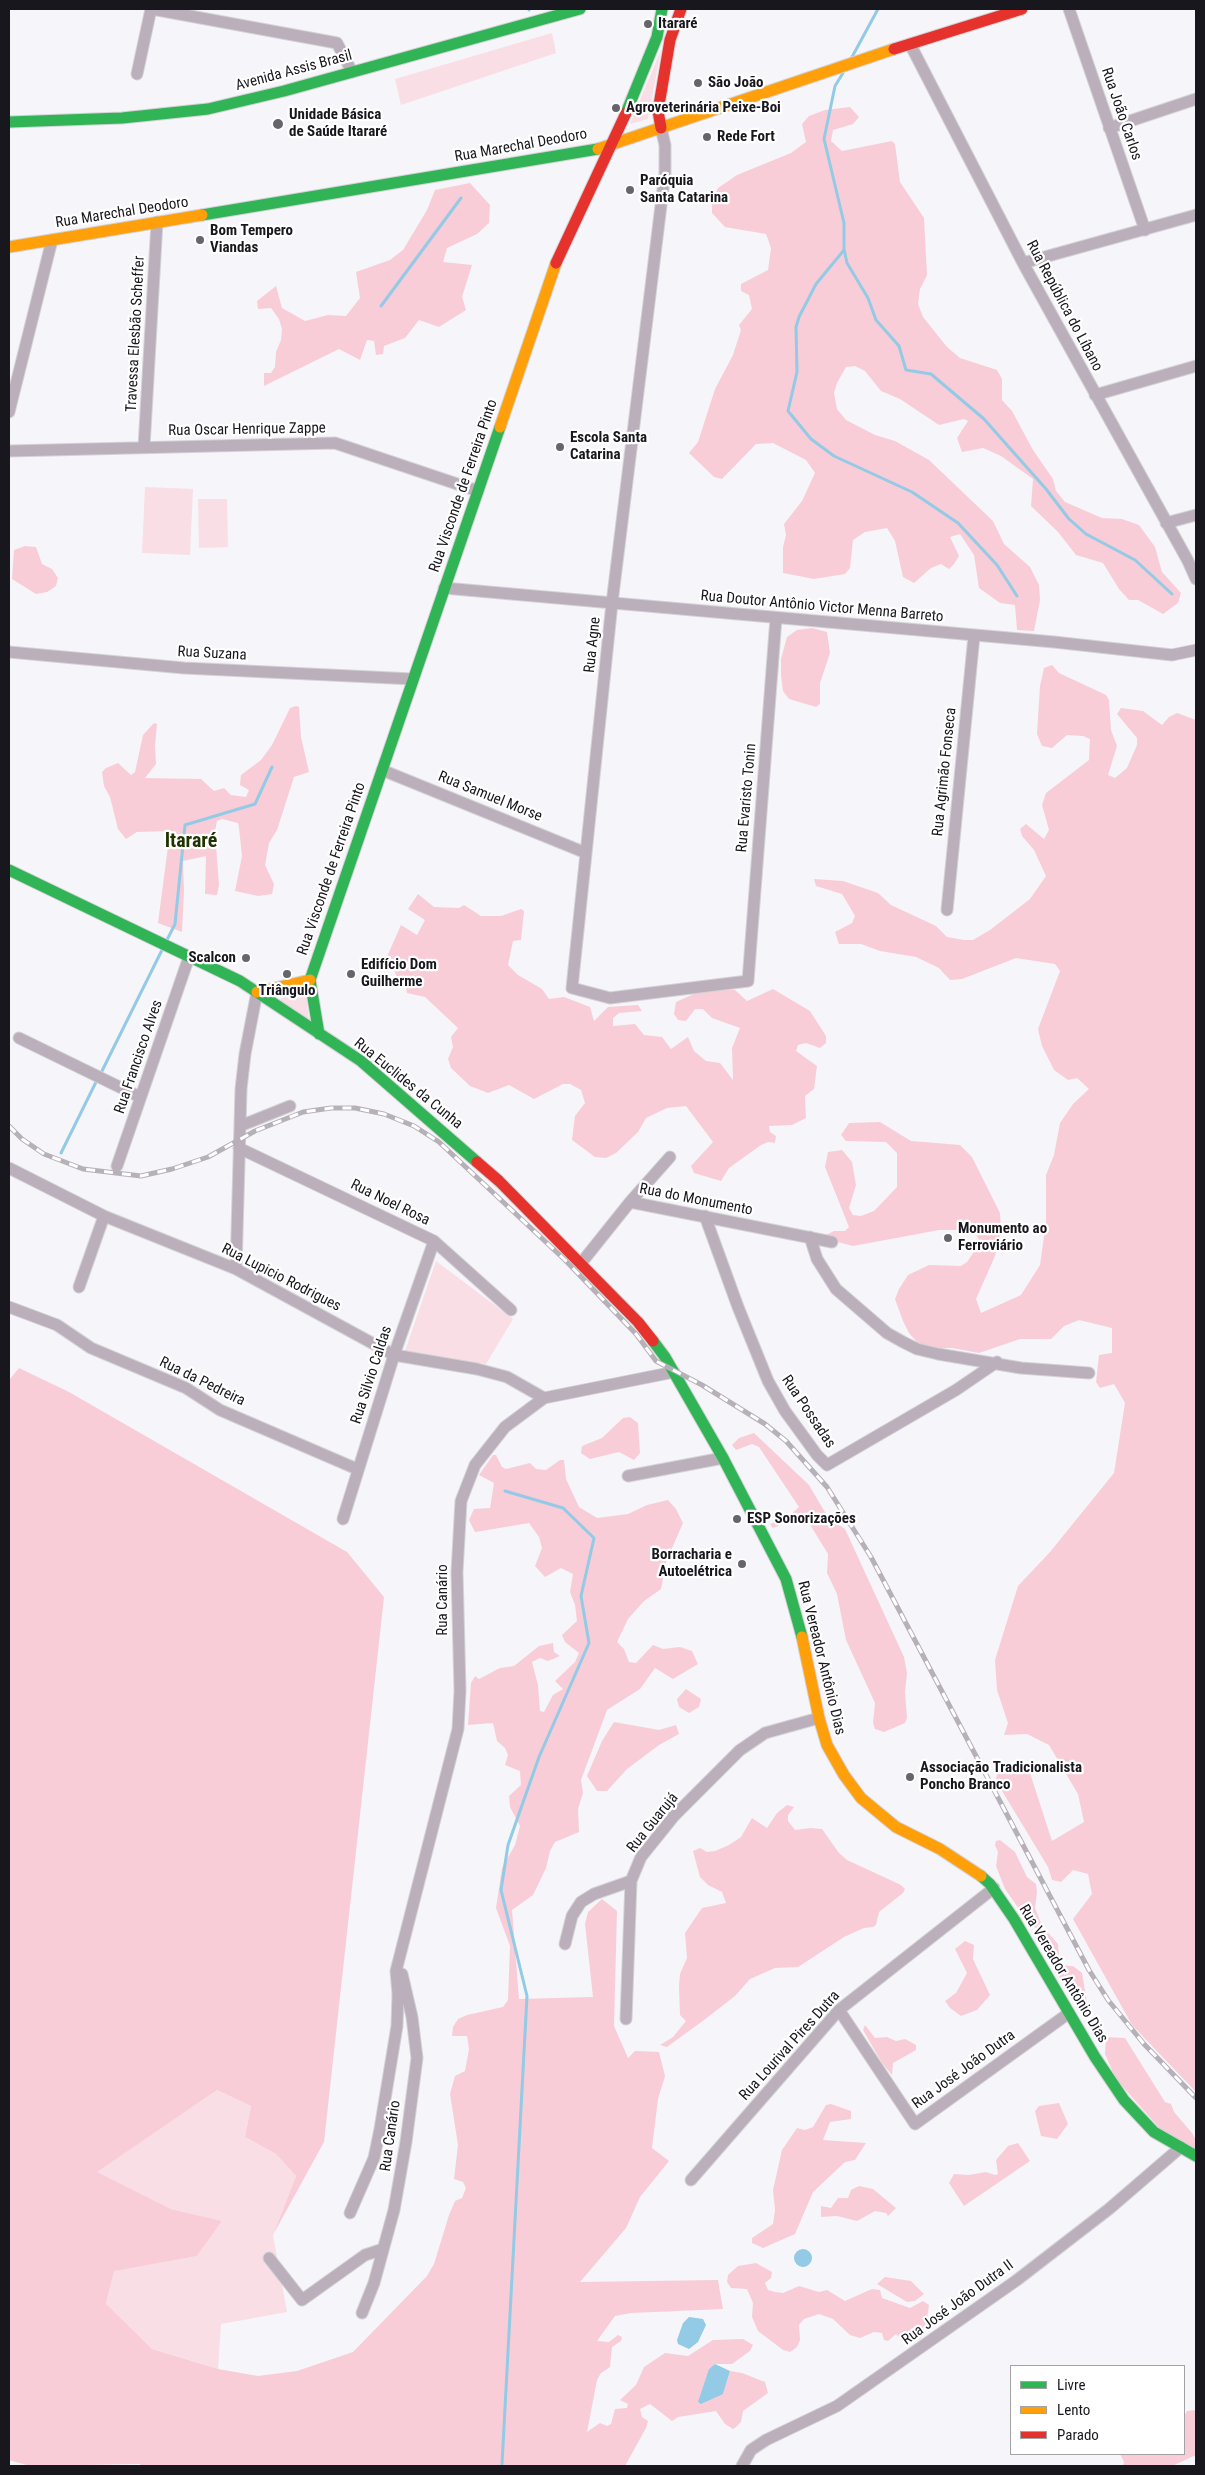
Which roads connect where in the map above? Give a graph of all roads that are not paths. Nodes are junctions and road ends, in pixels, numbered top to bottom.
1 (152, 9) edge
2 (580, 9) edge
3 (662, 9) edge
4 (681, 9) edge
5 (1022, 9) edge
6 (1069, 9) edge
7 (910, 44) junction
8 (352, 72) junction
9 (137, 74) dead end
10 (1196, 99) edge
11 (9, 122) edge
12 (661, 128) junction
13 (1110, 128) junction
14 (612, 145) junction
15 (1196, 215) edge
16 (157, 222) junction
17 (1145, 230) junction
18 (52, 240) junction
19 (9, 247) edge
20 (1023, 263) junction
21 (1196, 366) edge
22 (1095, 395) junction
23 (9, 412) edge
24 (144, 447) junction
25 (9, 450) edge
26 (478, 491) junction
27 (1196, 515) edge
28 (1166, 522) junction
29 (1196, 579) edge
30 (444, 588) junction
31 (612, 603) junction
32 (776, 618) junction
33 (974, 636) junction
34 (1196, 650) edge
35 (9, 652) edge
36 (413, 678) junction
37 (382, 770) junction
38 (586, 853) junction
39 (9, 870) edge
40 (947, 910) dead end
41 (189, 957) junction
42 (310, 980) junction
43 (748, 981) joint
44 (257, 992) junction
45 (319, 1034) junction
46 (18, 1038) dead end
47 (140, 1096) junction
48 (290, 1106) dead end
49 (240, 1126) junction
50 (239, 1148) junction
51 (670, 1157) dead end
52 (116, 1166) dead end
53 (9, 1168) edge
54 (630, 1202) junction
55 (104, 1216) junction
56 (706, 1216) junction
57 (810, 1237) junction
58 (434, 1241) junction
59 (832, 1242) dead end
60 (582, 1262) junction
61 (236, 1269) junction
62 (79, 1287) dead end
63 (9, 1307) edge
64 (511, 1310) dead end
65 (394, 1356) junction
66 (998, 1362) junction
67 (674, 1372) junction
68 (1089, 1373) dead end
69 (544, 1398) junction
70 (724, 1458) junction
71 (357, 1468) junction
72 (628, 1476) dead end
73 (343, 1519) dead end
74 (819, 1718) junction
75 (631, 1881) junction
76 (994, 1888) junction
77 (565, 1944) dead end
78 (398, 1960) junction
79 (839, 2010) junction
80 (1069, 2013) junction
81 (626, 2019) dead end
82 (1181, 2147) junction
83 (1196, 2156) edge
84 (691, 2180) dead end
85 (350, 2212) dead end
86 (383, 2249) junction
87 (269, 2258) dead end
88 (362, 2313) dead end
89 (742, 2466) edge

1 - 8 street
1 - 9 street
2 - 8 street, Avenida Assis Brasil
3 - 14 street, Rua Visconde de Ferreira Pinto
4 - 12 street
5 - 7 street, Rua Marechal Deodoro
6 - 13 street, Rua João Carlos
7 - 12 street, Rua Marechal Deodoro
7 - 20 street, Rua República do Líbano
8 - 11 street, Avenida Assis Brasil
10 - 13 street
12 - 14 street, Rua Marechal Deodoro
12 - 31 street, Rua Agne
13 - 17 street, Rua João Carlos
14 - 16 street, Rua Marechal Deodoro
14 - 26 street, Rua Visconde de Ferreira Pinto
15 - 17 street
16 - 18 street, Rua Marechal Deodoro
16 - 24 street, Travessa Elesbão Scheffer
17 - 20 street
18 - 19 street, Rua Marechal Deodoro
18 - 23 street
20 - 22 street, Rua República do Líbano
21 - 22 street
22 - 28 street, Rua República do Líbano
24 - 25 street, Rua Oscar Henrique Zappe
24 - 26 street, Rua Oscar Henrique Zappe
26 - 30 street, Rua Visconde de Ferreira Pinto
27 - 28 street
28 - 29 street, Rua República do Líbano
30 - 31 street, Rua Doutor Antônio Victor Menna Barreto
30 - 36 street, Rua Visconde de Ferreira Pinto
31 - 32 street, Rua Doutor Antônio Victor Menna Barreto
31 - 38 street, Rua Agne
32 - 33 street, Rua Doutor Antônio Victor Menna Barreto
32 - 43 street, Rua Evaristo Tonin
33 - 34 street, Rua Doutor Antônio Victor Menna Barreto
33 - 40 street, Rua Agrimão Fonseca
35 - 36 street, Rua Suzana
36 - 37 street, Rua Visconde de Ferreira Pinto
37 - 38 street, Rua Samuel Morse
37 - 42 street, Rua Visconde de Ferreira Pinto
38 - 43 street, Rua Agne
39 - 41 street, Rua Euclides da Cunha
41 - 44 street, Rua Euclides da Cunha
41 - 47 street, Rua Francisco Alves
42 - 44 street, Rua Visconde de Ferreira Pinto
42 - 45 street, Rua Visconde de Ferreira Pinto
44 - 45 street, Rua Euclides da Cunha
44 - 49 street
45 - 60 street, Rua Euclides da Cunha
46 - 47 street
47 - 52 street, Rua Francisco Alves
48 - 49 street
49 - 50 street
50 - 58 street, Rua Noel Rosa
50 - 61 street
51 - 54 street
53 - 55 street, Rua Lupicio Rodrigues
54 - 56 street, Rua do Monumento
54 - 60 street, Rua do Monumento
55 - 61 street, Rua Lupicio Rodrigues
55 - 62 street
56 - 57 street, Rua do Monumento
56 - 66 street, Rua Possadas
57 - 59 street, Rua do Monumento
57 - 66 street
58 - 64 street, Rua Noel Rosa
58 - 65 street, Rua Silvio Caldas
60 - 67 street, Rua Euclides da Cunha
61 - 65 street, Rua Lupicio Rodrigues
63 - 71 street, Rua da Pedreira
65 - 69 street, Rua Lupicio Rodrigues
65 - 71 street, Rua Silvio Caldas
66 - 68 street
67 - 69 street, Rua Canário
67 - 70 street, Rua Vereador Antônio Dias
69 - 78 street, Rua Canário
70 - 72 street
70 - 74 street, Rua Vereador Antônio Dias
71 - 73 street, Rua Silvio Caldas
74 - 75 street, Rua Guarujá
74 - 76 street, Rua Vereador Antônio Dias
75 - 77 street
75 - 81 street, Rua Guarujá
76 - 79 street, Rua Lourival Pires Dutra
76 - 80 street, Rua Vereador Antônio Dias
78 - 85 street, Rua Canário
78 - 86 street, Rua Canário
79 - 80 street, Rua José João Dutra
79 - 84 street, Rua Lourival Pires Dutra
80 - 82 street, Rua Vereador Antônio Dias
82 - 83 street, Rua Vereador Antônio Dias
82 - 89 street, Rua José João Dutra II
86 - 87 street
86 - 88 street, Rua Canário

